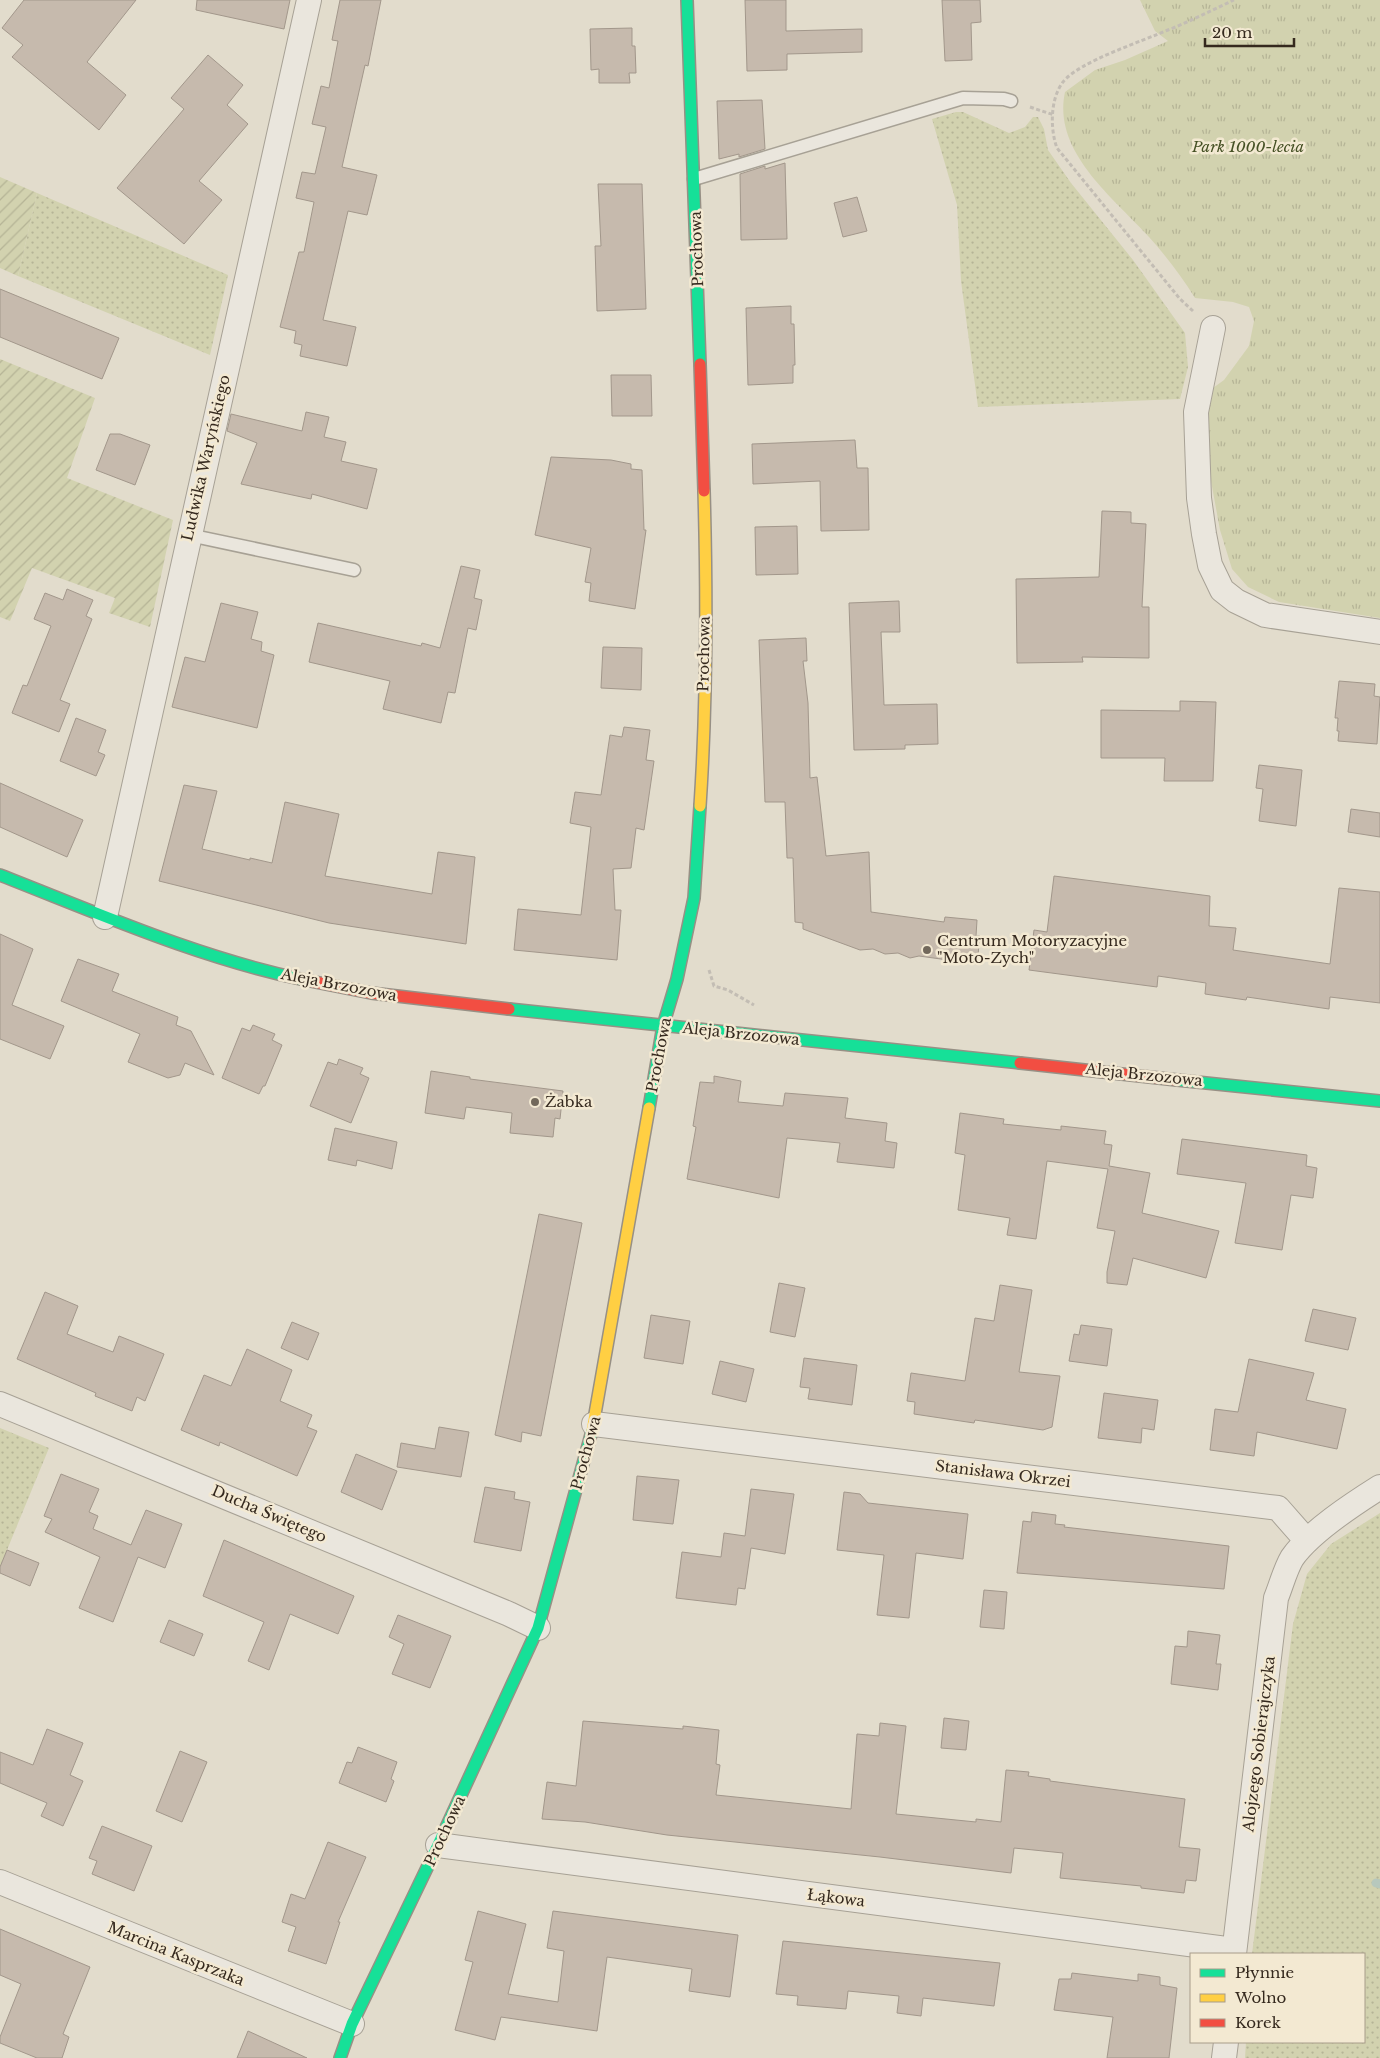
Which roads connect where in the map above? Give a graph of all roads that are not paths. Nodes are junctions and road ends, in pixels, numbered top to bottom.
1 (308, 0) edge
2 (687, 0) edge
3 (1011, 101) dead end
4 (694, 179) junction
5 (1213, 328) road end
6 (189, 535) junction
7 (354, 570) dead end
8 (1380, 632) edge
9 (0, 875) edge
10 (105, 917) junction
11 (663, 1026) junction
12 (1380, 1101) edge
13 (0, 1404) edge
14 (594, 1424) junction
15 (1380, 1487) edge
16 (1307, 1541) junction
17 (538, 1628) junction
18 (438, 1846) junction
19 (0, 1882) edge
20 (1234, 1952) edge
21 (352, 2024) junction
22 (1226, 2043) edge
23 (340, 2058) edge
24 (1224, 2058) edge

1 - 6 street, Ludwika Waryńskiego
2 - 4 street, Prochowa
3 - 4 lane
4 - 11 street, Prochowa
5 - 8 street
6 - 7 lane
6 - 10 street, Ludwika Waryńskiego
9 - 10 street, Aleja Brzozowa
10 - 11 street, Aleja Brzozowa
11 - 12 street, Aleja Brzozowa
11 - 14 street, Prochowa
13 - 17 street, Ducha Świętego
14 - 16 street, Stanisława Okrzei
14 - 17 street, Prochowa
15 - 16 street
16 - 20 street, Alojzego Sobierajczyka
17 - 18 street, Prochowa
18 - 20 street, Łąkowa
18 - 21 street, Prochowa
19 - 21 street, Marcina Kasprzaka
21 - 23 street, Prochowa
22 - 24 street

